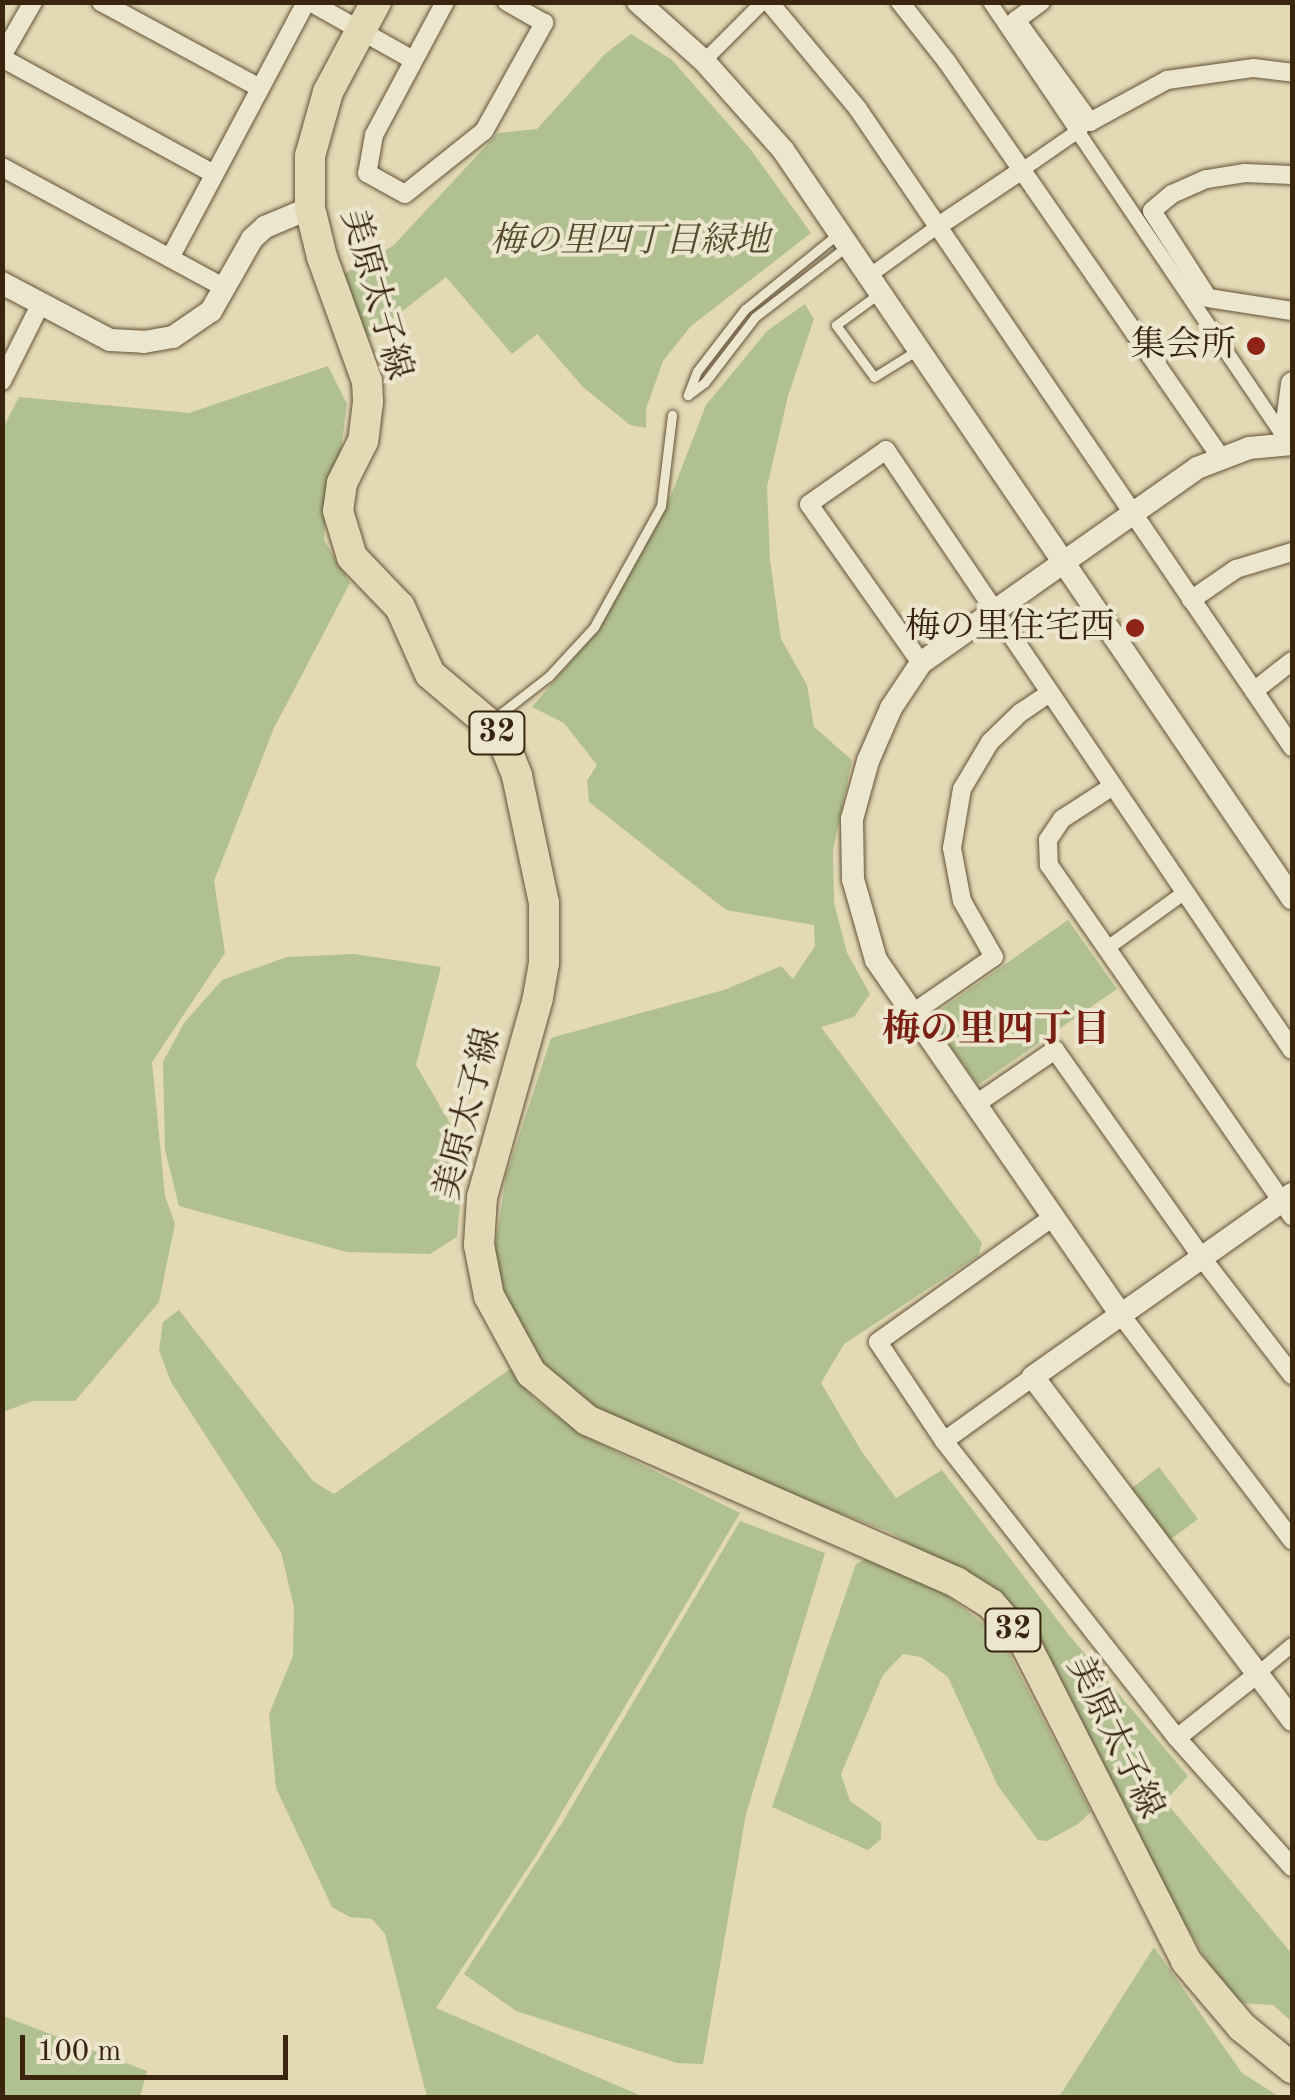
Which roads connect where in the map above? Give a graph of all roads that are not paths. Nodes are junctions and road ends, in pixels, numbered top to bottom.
1 (33, 2) edge
2 (102, 2) edge
3 (308, 2) edge
4 (376, 2) edge
5 (445, 2) edge
6 (507, 2) edge
7 (638, 2) edge
8 (766, 2) edge
9 (900, 2) edge
10 (990, 2) edge
11 (1041, 2) edge
12 (1011, 23) junction
13 (360, 31) junction
14 (2, 57) edge
15 (413, 60) junction
16 (704, 61) junction
17 (1292, 73) edge
18 (260, 88) junction
19 (1084, 127) junction
20 (2, 167) edge
21 (1022, 170) junction
22 (214, 174) junction
23 (1292, 175) edge
24 (310, 208) junction
25 (1145, 216) junction
26 (936, 227) junction
27 (844, 239) junction
28 (170, 258) junction
29 (2, 283) edge
30 (874, 285) junction
31 (224, 288) junction
32 (1202, 302) junction
33 (41, 303) junction
34 (1292, 311) edge
35 (919, 350) junction
36 (2, 380) edge
37 (1292, 384) edge
38 (672, 415) dead end
39 (1287, 442) edge
40 (1221, 458) junction
41 (1131, 511) junction
42 (1292, 552) edge
43 (1062, 561) junction
44 (1191, 600) junction
45 (994, 610) junction
46 (1292, 661) edge
47 (920, 663) junction
48 (1254, 691) junction
49 (1050, 693) junction
50 (488, 723) junction
51 (1292, 747) edge
52 (1114, 786) junction
53 (1185, 892) junction
54 (1292, 898) edge
55 (1106, 948) junction
56 (913, 1013) junction
57 (1292, 1050) edge
58 (976, 1104) junction
59 (1289, 1204) edge
60 (1053, 1217) junction
61 (1202, 1258) junction
62 (1121, 1314) junction
63 (1292, 1375) edge
64 (1033, 1377) junction
65 (944, 1441) junction
66 (1292, 1540) edge
67 (1292, 1645) edge
68 (1255, 1676) junction
69 (1292, 1720) edge
70 (1177, 1738) junction
71 (1292, 1868) edge
72 (1292, 2068) edge

1 - 14 street
2 - 18 street
3 - 13 street
3 - 18 street
4 - 13 main road, 美原太子線 / 32
5 - 15 street
6 - 15 street
7 - 16 street
8 - 16 street
8 - 26 street
9 - 21 street
10 - 12 street
11 - 12 street
12 - 19 street
13 - 15 street
13 - 24 main road, 美原太子線 / 32
14 - 22 street
16 - 27 street
17 - 19 street
18 - 22 street
19 - 21 street
19 - 25 street
20 - 28 street
21 - 26 street
21 - 40 street
22 - 28 street
23 - 25 street
24 - 31 street
24 - 50 main road, 美原太子線 / 32
25 - 32 street
26 - 30 street
26 - 41 street
27 - 27 lane
27 - 30 street
28 - 31 street
29 - 33 street
30 - 35 street
30 - 35 lane
31 - 33 street
32 - 34 street
32 - 39 street
33 - 36 street
35 - 43 street
37 - 39 street
38 - 50 lane
39 - 40 street
40 - 41 street
41 - 43 street
41 - 44 street
42 - 44 street
43 - 45 street
43 - 54 street
44 - 48 street
45 - 47 street
45 - 47 street
45 - 49 street
46 - 48 street
47 - 56 street
48 - 51 street
49 - 52 street
49 - 56 street
50 - 72 main road, 美原太子線 / 32
52 - 53 street
52 - 55 street
53 - 55 street
53 - 57 street
55 - 59 street
56 - 58 street
58 - 60 street
58 - 61 street
59 - 61 street
60 - 62 street
60 - 65 street
61 - 62 street
61 - 63 street
62 - 64 street
62 - 66 street
64 - 65 street
64 - 68 street
65 - 70 street
67 - 68 street
68 - 69 street
68 - 70 street
70 - 71 street

